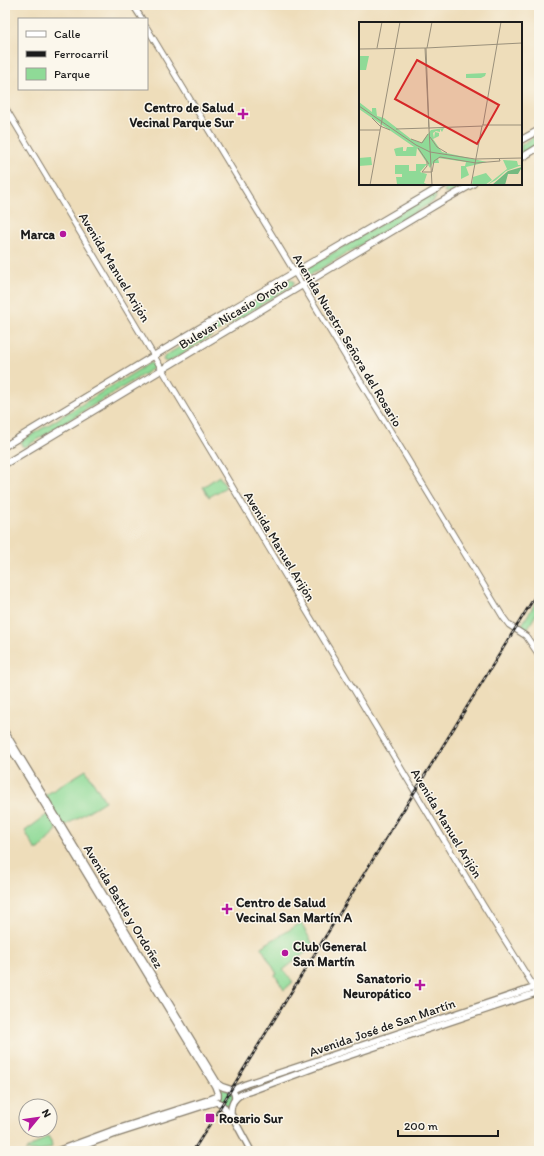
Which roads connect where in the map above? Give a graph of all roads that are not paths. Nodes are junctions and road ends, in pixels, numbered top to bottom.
1 (133, 5) edge
2 (141, 18) edge
3 (148, 30) edge
4 (5, 107) edge
5 (539, 130) edge
6 (522, 139) edge
7 (539, 147) edge
8 (522, 157) edge
9 (443, 185) edge
10 (471, 185) edge
11 (294, 272) junction
12 (302, 285) junction
13 (155, 356) junction
14 (162, 368) junction
15 (5, 446) edge
16 (5, 464) edge
17 (539, 655) edge
18 (5, 732) edge
19 (5, 740) edge
20 (538, 990) edge
21 (226, 1088) junction
22 (232, 1090) junction
23 (218, 1095) junction
24 (234, 1101) junction
25 (222, 1104) junction
26 (240, 1131) junction
27 (57, 1151) edge
28 (69, 1151) edge
29 (251, 1151) edge

1 - 2 street
3 - 11 street, Avenida Nuestra Señora del Rosario
4 - 13 street, Avenida Manuel Arijón
5 - 6 main road
7 - 8 main road
9 - 11 main road, Bulevar Nicasio Oroño
10 - 12 main road, Bulevar Nicasio Oroño
11 - 12 street, Avenida Nuestra Señora del Rosario
11 - 13 main road, Bulevar Nicasio Oroño
12 - 14 main road, Bulevar Nicasio Oroño
12 - 17 street, Avenida Nuestra Señora del Rosario
13 - 14 street, Avenida Manuel Arijón
13 - 15 main road, Bulevar Nicasio Oroño
14 - 16 main road, Bulevar Nicasio Oroño
14 - 20 street, Avenida Manuel Arijón
18 - 21 main road, Avenida Battle y Ordoñez
19 - 23 main road, Avenida Battle y Ordoñez
20 - 22 main road, Avenida José de San Martín
20 - 24 main road, Avenida José de San Martín
21 - 22 main road
21 - 23 main road
22 - 24 main road
23 - 25 main road
23 - 27 main road
24 - 25 main road
24 - 26 main road
25 - 26 main road
25 - 28 main road
26 - 29 main road

